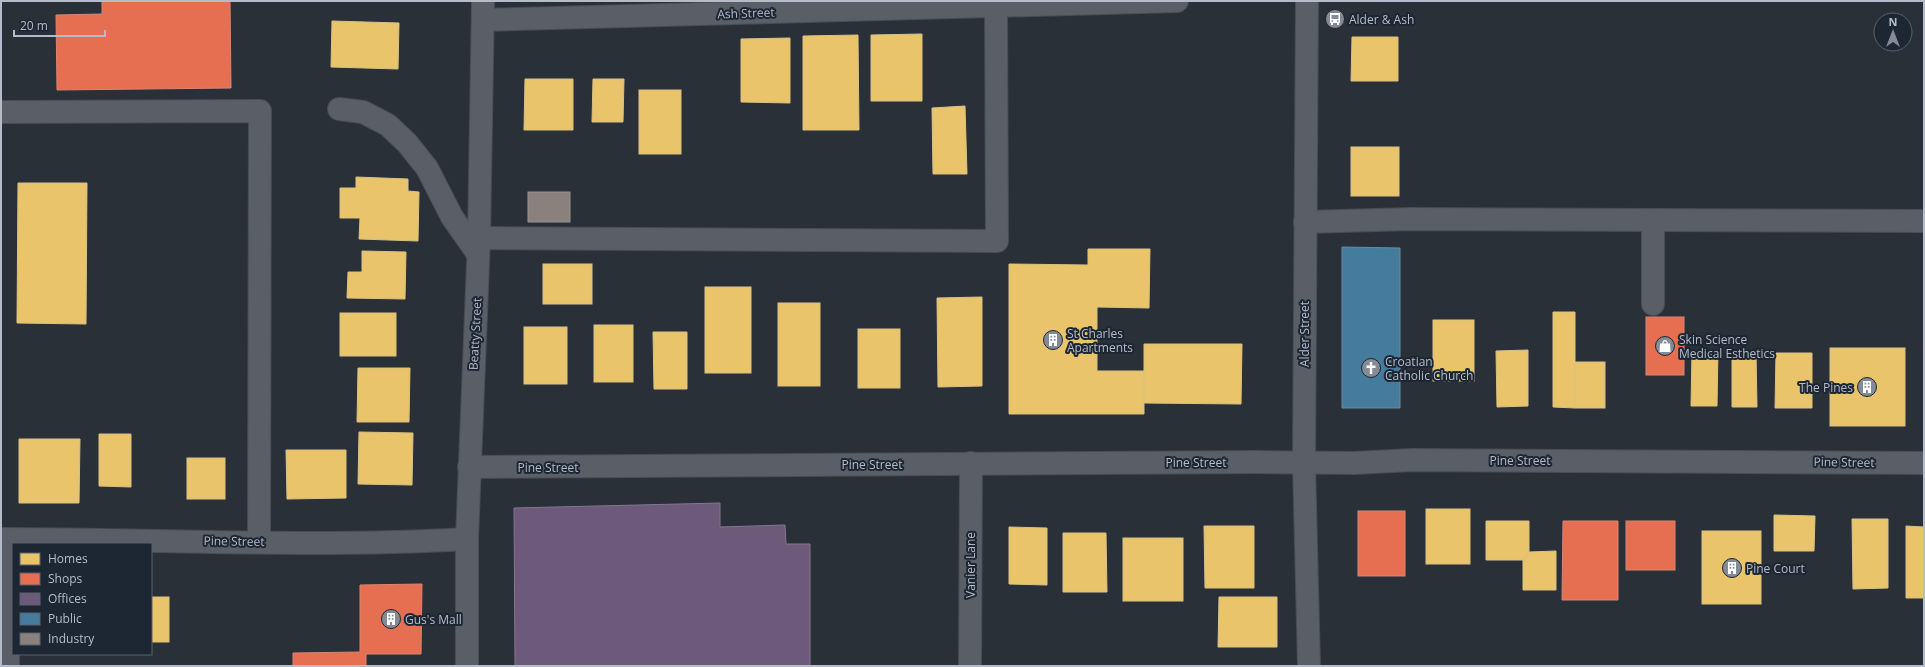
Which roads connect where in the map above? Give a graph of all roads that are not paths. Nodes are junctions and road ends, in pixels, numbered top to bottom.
1 (1176, 1) edge
2 (1307, 1) edge
3 (996, 6) junction
4 (483, 10) edge
5 (339, 109) dead end
6 (1, 112) edge
7 (1653, 220) junction
8 (1305, 222) junction
9 (1924, 222) edge
10 (479, 246) junction
11 (1653, 304) dead end
12 (970, 463) junction
13 (1304, 463) junction
14 (1924, 463) edge
15 (469, 467) junction
16 (4, 539) edge
17 (466, 539) junction
18 (259, 541) junction
19 (8, 666) edge
20 (467, 666) edge
21 (970, 666) edge
22 (1309, 666) edge

1 - 3 street, Ash Street
2 - 8 street, Alder Street
3 - 4 street, Ash Street
3 - 10 street
4 - 10 street, Beatty Street
5 - 10 street
6 - 18 street
7 - 8 street
7 - 9 street
7 - 11 street
8 - 13 street, Alder Street
10 - 15 street, Beatty Street
12 - 13 street, Pine Street
12 - 15 street, Pine Street
12 - 21 street, Vanier Lane
13 - 14 street, Pine Street
13 - 22 street, Alder Street
15 - 17 street, Beatty Street
16 - 18 street, Pine Street
16 - 19 street
17 - 18 street, Pine Street
17 - 20 street, Beatty Street

